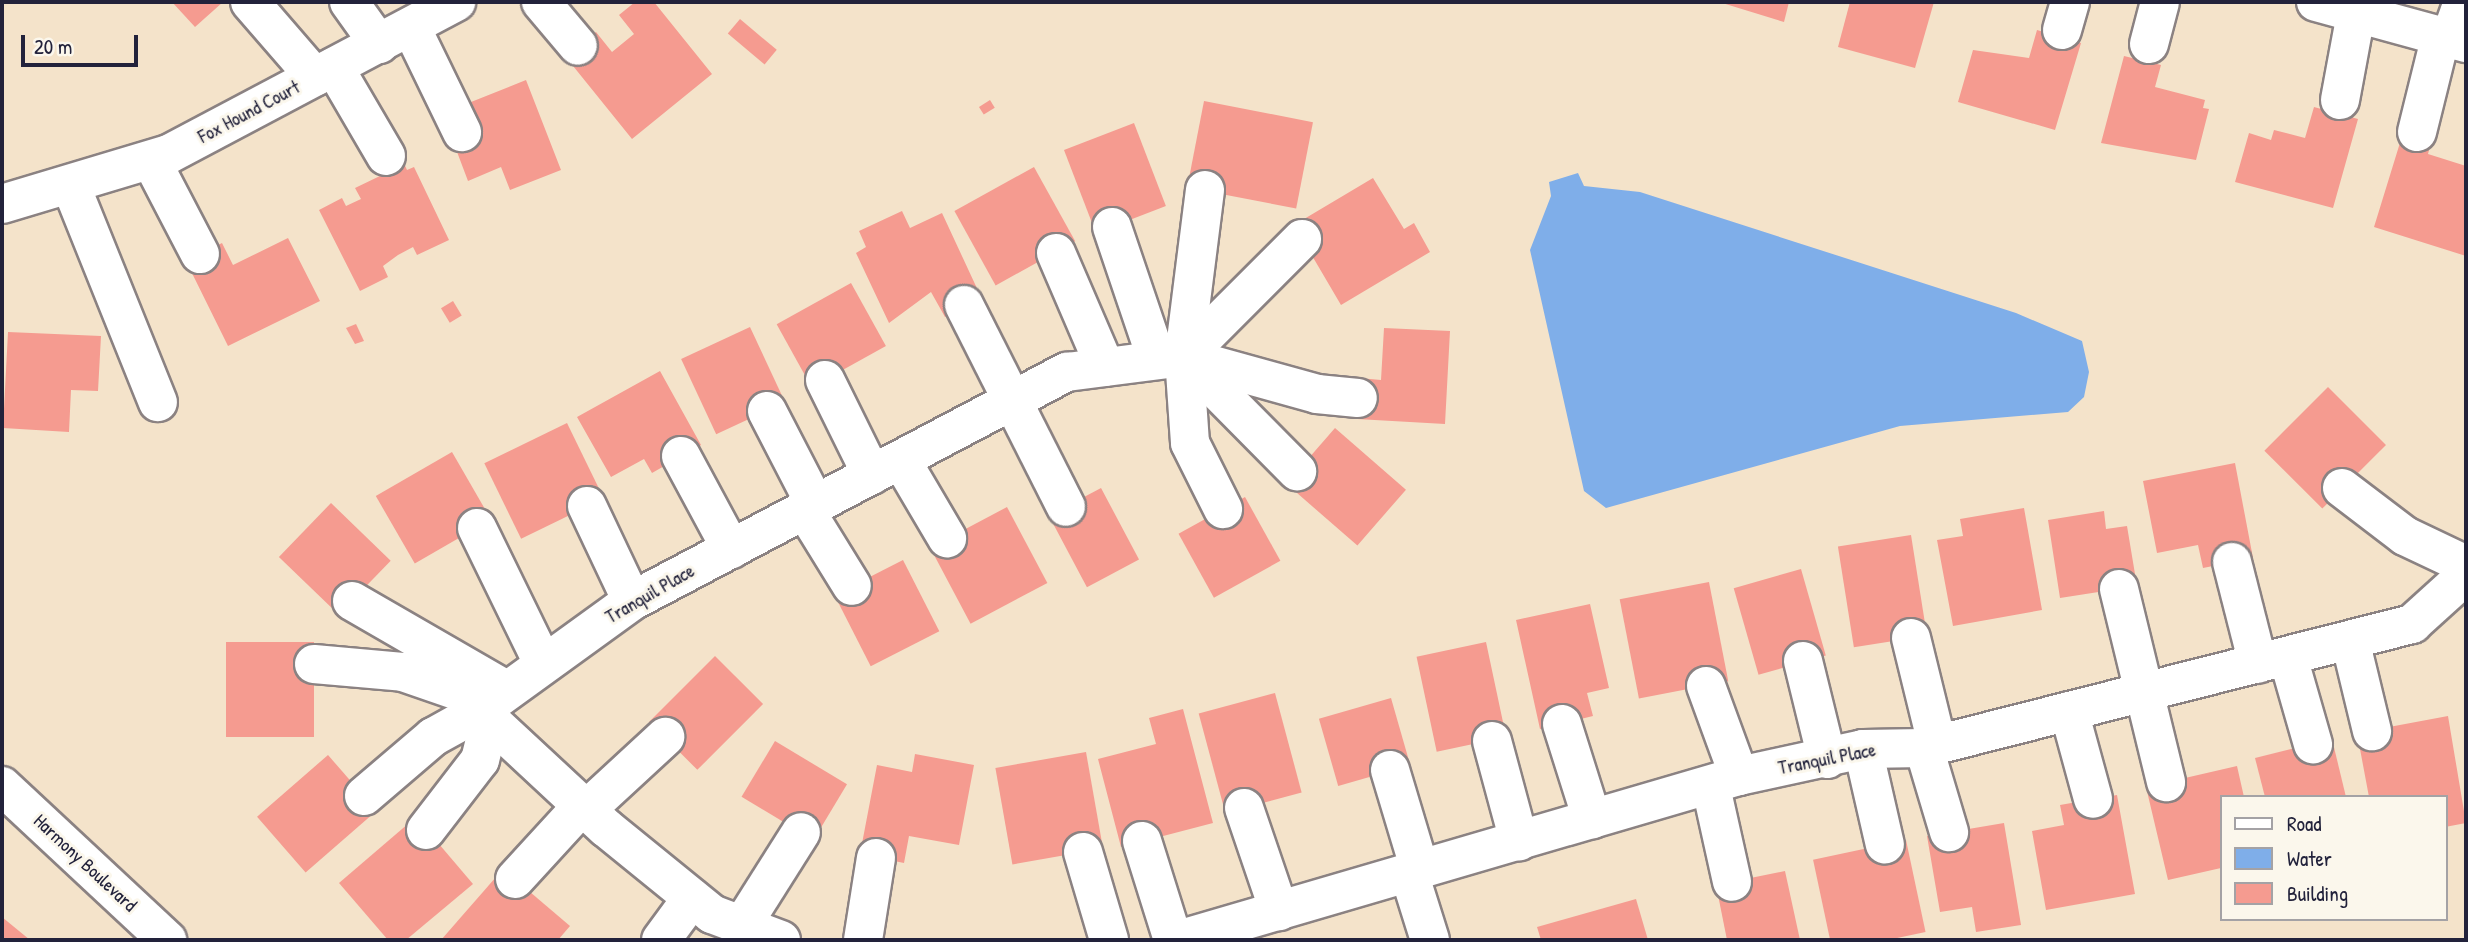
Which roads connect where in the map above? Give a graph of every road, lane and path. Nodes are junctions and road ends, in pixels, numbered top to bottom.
1 (250, 2) edge
2 (349, 2) edge
3 (456, 2) edge
4 (541, 2) edge
5 (2160, 2) edge
6 (2316, 2) edge
7 (2463, 2) edge
8 (2356, 14) junction
9 (395, 35) junction
10 (2452, 41) edge
11 (2149, 44) dead end
12 (578, 46) dead end
13 (324, 72) junction
14 (2340, 100) dead end
15 (462, 132) dead end
16 (2417, 132) dead end
17 (386, 156) dead end
18 (151, 160) junction
19 (71, 186) junction
20 (1205, 190) dead end
21 (17, 201) edge
22 (1112, 227) dead end
23 (1302, 239) dead end
24 (1056, 253) dead end
25 (200, 254) dead end
26 (964, 305) dead end
27 (1170, 358) junction
28 (1105, 367) junction
29 (825, 380) dead end
30 (1358, 398) dead end
31 (1012, 401) junction
32 (158, 402) dead end
33 (767, 411) dead end
34 (681, 456) dead end
35 (887, 467) junction
36 (1297, 471) dead end
37 (2342, 488) dead end
38 (587, 506) dead end
39 (810, 507) junction
40 (1066, 507) dead end
41 (1223, 509) dead end
42 (477, 528) dead end
43 (947, 538) dead end
44 (731, 549) junction
45 (2232, 562) dead end
46 (2466, 565) edge
47 (2466, 575) edge
48 (852, 586) dead end
49 (2119, 589) dead end
50 (352, 601) dead end
51 (632, 601) junction
52 (1912, 638) dead end
53 (2350, 640) junction
54 (542, 661) junction
55 (1803, 661) dead end
56 (2273, 661) junction
57 (314, 664) dead end
58 (1706, 686) dead end
59 (2142, 693) junction
60 (492, 706) junction
61 (2069, 711) junction
62 (1562, 724) dead end
63 (2372, 731) dead end
64 (665, 737) dead end
65 (1492, 741) dead end
66 (2313, 744) dead end
67 (1931, 746) junction
68 (1845, 754) junction
69 (1390, 771) dead end
70 (1725, 782) junction
71 (2166, 782) dead end
72 (2, 786) edge
73 (363, 796) dead end
74 (2093, 799) dead end
75 (584, 808) junction
76 (1244, 808) dead end
77 (1592, 819) junction
78 (426, 830) dead end
79 (801, 832) dead end
80 (1949, 832) dead end
81 (1142, 841) dead end
82 (1519, 841) junction
83 (1885, 845) dead end
84 (1083, 852) dead end
85 (876, 858) dead end
86 (1415, 872) junction
87 (515, 879) dead end
88 (1732, 882) dead end
89 (692, 898) junction
90 (1279, 911) junction
91 (733, 930) edge
92 (167, 940) edge
93 (661, 940) edge
94 (781, 940) edge
95 (863, 940) edge
96 (1109, 940) edge
97 (1175, 940) edge
98 (1430, 940) edge

1 - 13 street
2 - 9 street
3 - 9 street, Fox Hound Court
4 - 12 street
5 - 11 street
6 - 8 street
7 - 10 street
8 - 10 street
8 - 14 street
9 - 13 street, Fox Hound Court
9 - 15 street
10 - 16 street
13 - 17 street
13 - 18 street, Fox Hound Court
18 - 19 street, Fox Hound Court
18 - 25 street
19 - 21 street, Fox Hound Court
19 - 32 street
20 - 27 street
22 - 27 street
23 - 27 street
24 - 28 street
26 - 31 street
27 - 28 street, Tranquil Place
27 - 30 street
27 - 36 street
27 - 41 street
28 - 31 street, Tranquil Place
29 - 35 street
31 - 35 street, Tranquil Place
31 - 40 street
33 - 39 street
34 - 44 street
35 - 39 street, Tranquil Place
35 - 43 street
37 - 46 street
38 - 51 street
39 - 44 street, Tranquil Place
39 - 48 street
42 - 54 street
44 - 51 street, Tranquil Place
45 - 56 street
47 - 53 street, Tranquil Place
49 - 59 street
50 - 60 street
51 - 54 street, Tranquil Place
52 - 67 street
53 - 56 street, Tranquil Place
53 - 63 street
54 - 60 street, Tranquil Place
55 - 68 street
56 - 59 street, Tranquil Place
56 - 66 street
57 - 60 street
58 - 70 street
59 - 61 street, Tranquil Place
59 - 71 street
60 - 73 street, Tranquil Place
60 - 75 street
60 - 78 street
61 - 67 street, Tranquil Place
61 - 74 street
62 - 77 street
64 - 75 street
65 - 82 street
67 - 68 street, Tranquil Place
67 - 80 street
68 - 70 street, Tranquil Place
68 - 83 street
69 - 86 street
70 - 77 street, Tranquil Place
70 - 88 street
72 - 92 street, Harmony Boulevard
75 - 87 street
75 - 89 street
76 - 90 street
77 - 82 street, Tranquil Place
79 - 91 street
81 - 97 street
82 - 86 street, Tranquil Place
84 - 96 street
85 - 95 street
86 - 90 street, Tranquil Place
86 - 98 street
89 - 91 street
89 - 93 street
90 - 97 street, Tranquil Place
91 - 94 street

